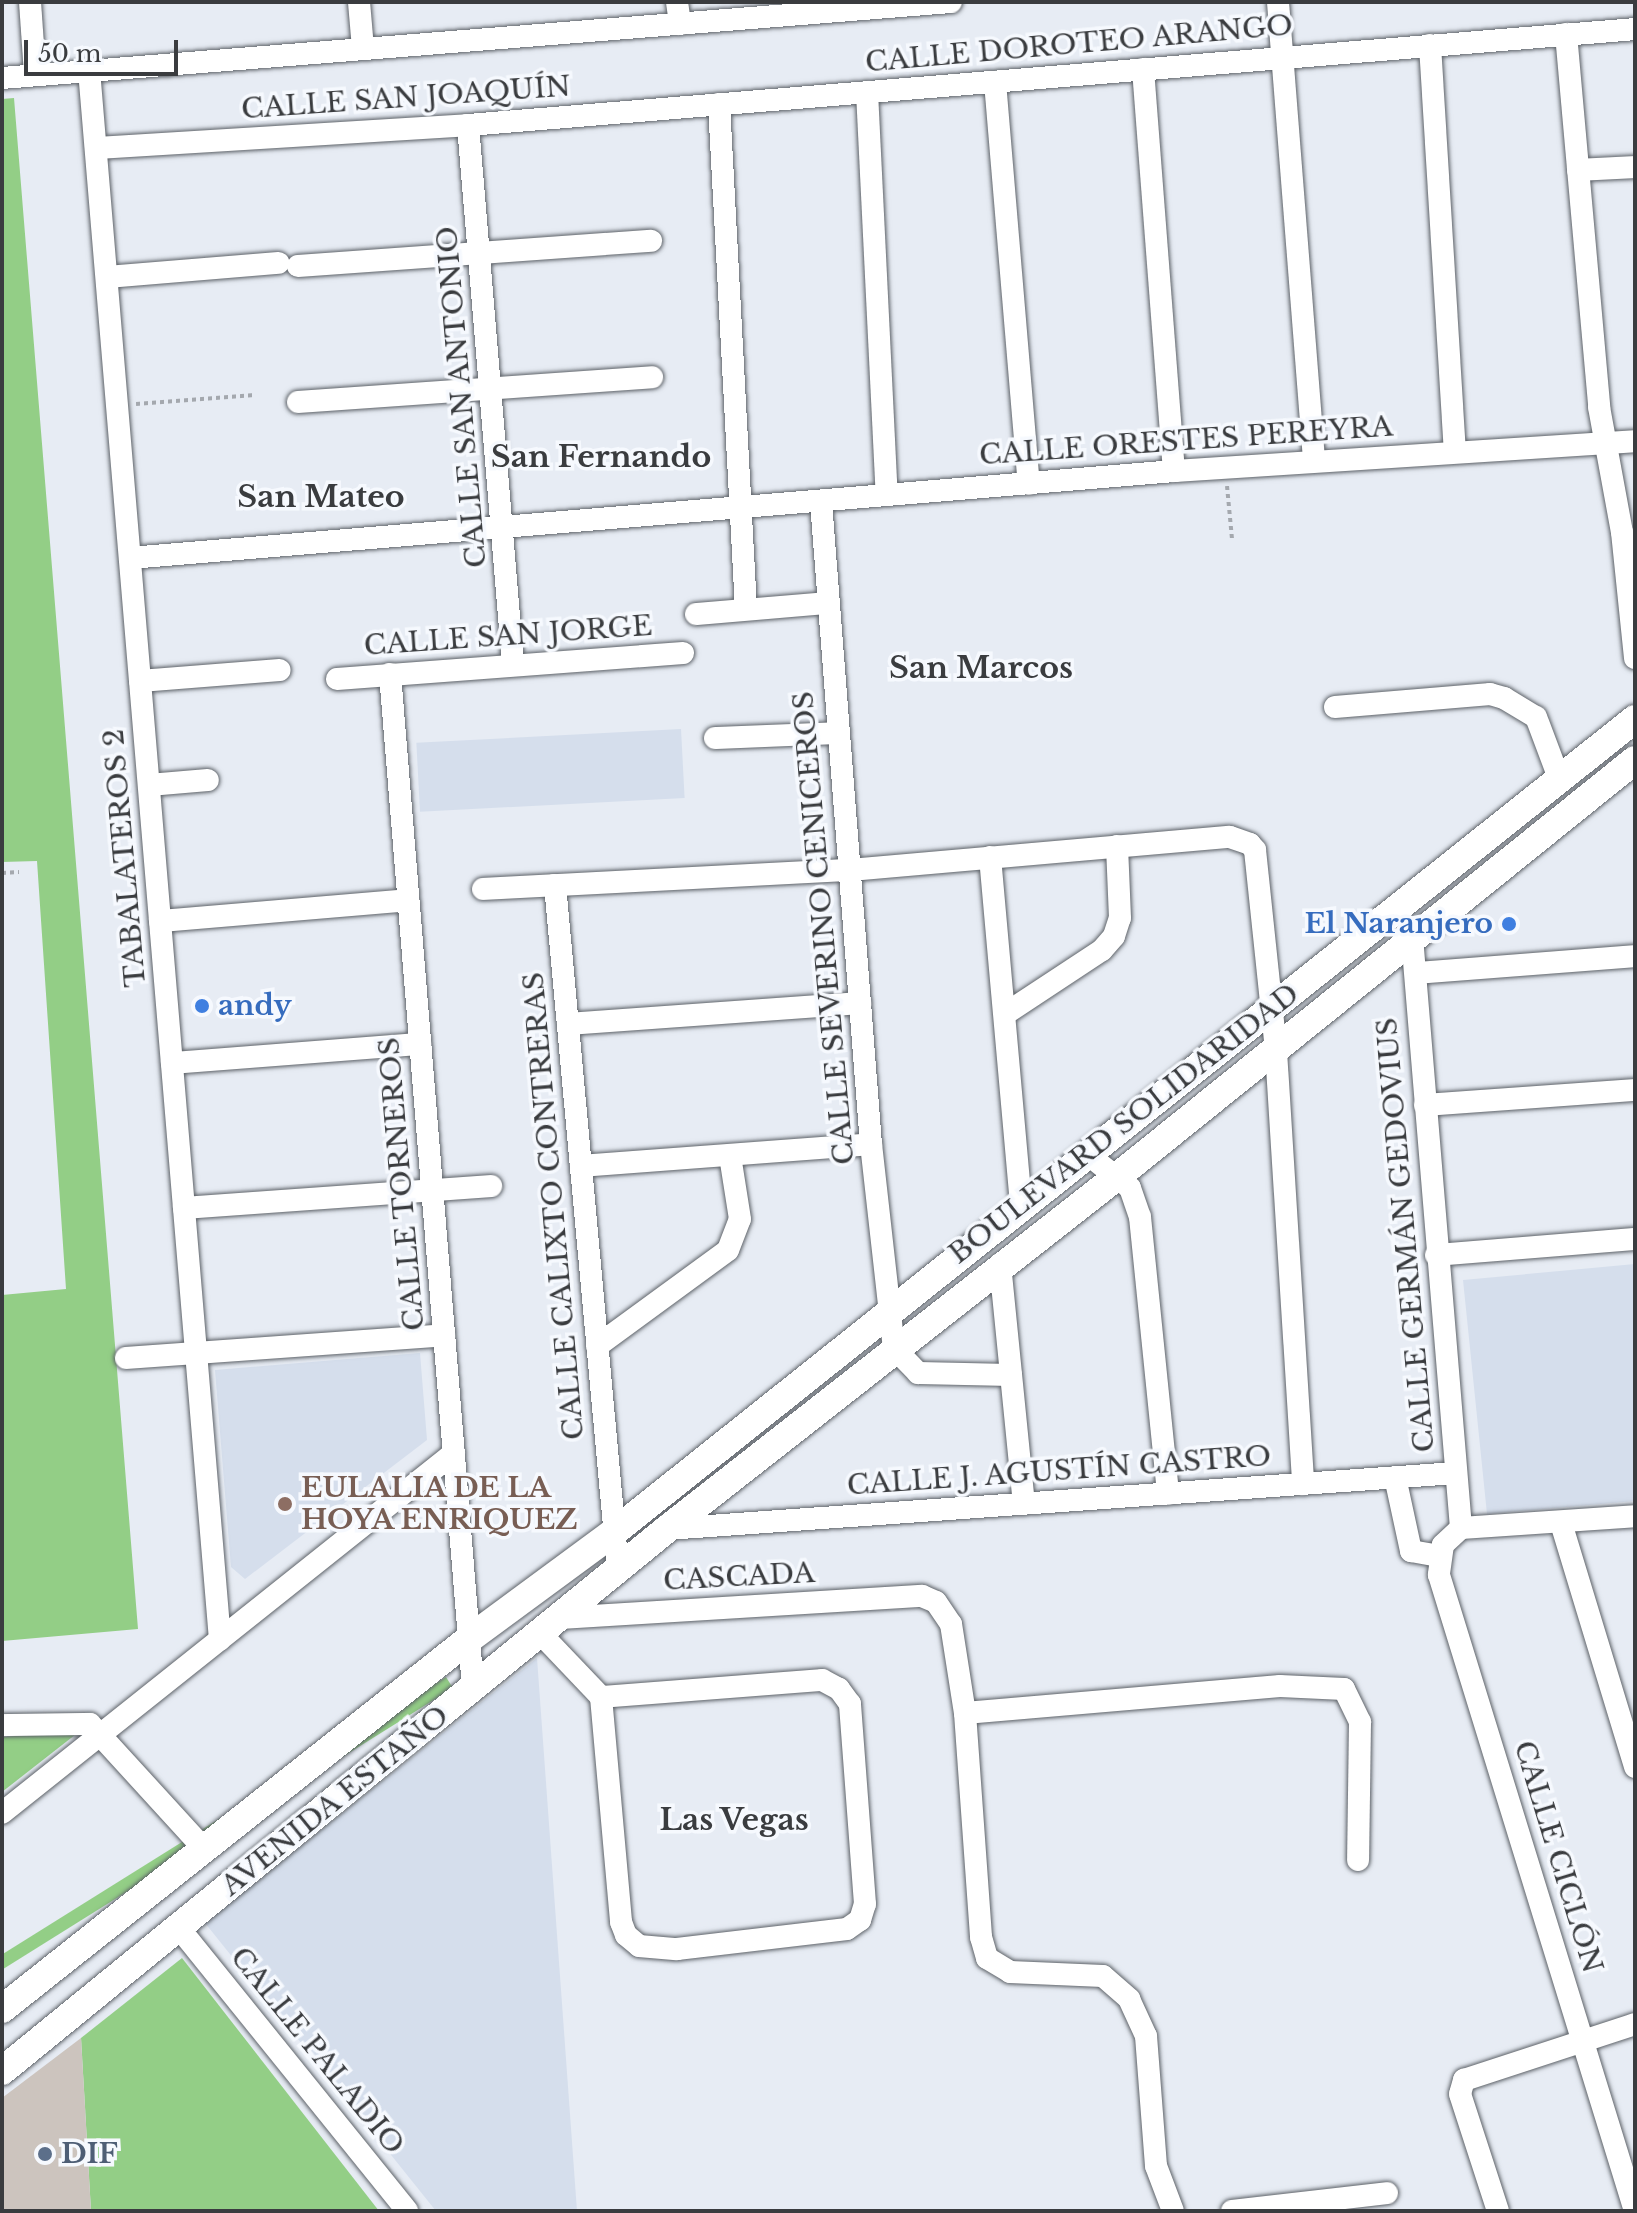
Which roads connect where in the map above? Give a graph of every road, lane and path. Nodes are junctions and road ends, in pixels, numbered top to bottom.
1 (30, 2) edge
2 (359, 2) edge
3 (951, 2) edge
4 (1278, 2) edge
5 (678, 13) edge
6 (1635, 29) edge
7 (1566, 34) junction
8 (1430, 45) junction
9 (363, 49) junction
10 (1282, 58) junction
11 (1143, 69) junction
12 (89, 70) junction
13 (35, 74) junction
14 (2, 78) edge
15 (995, 82) junction
16 (867, 92) junction
17 (719, 104) junction
18 (468, 125) junction
19 (96, 148) junction
20 (1635, 167) edge
21 (1578, 170) junction
22 (651, 241) dead end
23 (482, 252) junction
24 (107, 277) junction
25 (652, 377) dead end
26 (492, 386) junction
27 (255, 395) dead end
28 (298, 402) dead end
29 (117, 406) junction
30 (1635, 441) edge
31 (1605, 444) junction
32 (1455, 451) junction
33 (1314, 461) junction
34 (1226, 468) junction
35 (1174, 471) junction
36 (1029, 484) junction
37 (887, 495) junction
38 (821, 502) junction
39 (741, 506) junction
40 (503, 529) junction
41 (1232, 539) dead end
42 (130, 558) junction
43 (827, 603) junction
44 (746, 609) junction
45 (696, 614) dead end
46 (683, 653) dead end
47 (1635, 658) edge
48 (513, 664) junction
49 (280, 670) dead end
50 (390, 674) junction
51 (337, 679) dead end
52 (140, 681) junction
53 (1335, 707) dead end
54 (1635, 719) edge
55 (838, 733) junction
56 (715, 738) dead end
57 (1635, 760) edge
58 (208, 780) dead end
59 (1560, 781) junction
60 (149, 785) junction
61 (1484, 843) junction
62 (1117, 846) junction
63 (990, 857) junction
64 (1503, 865) junction
65 (850, 870) junction
66 (19, 872) dead end
67 (2, 873) edge
68 (555, 885) junction
69 (483, 889) dead end
70 (408, 900) junction
71 (160, 921) junction
72 (1412, 937) junction
73 (1635, 956) edge
74 (1416, 973) junction
75 (860, 1003) junction
76 (1268, 1012) junction
77 (1005, 1014) junction
78 (568, 1024) junction
79 (420, 1044) junction
80 (1276, 1051) junction
81 (172, 1063) junction
82 (1635, 1090) edge
83 (1425, 1105) junction
84 (871, 1144) junction
85 (1086, 1153) junction
86 (730, 1156) junction
87 (581, 1166) junction
88 (1116, 1176) junction
89 (491, 1186) dead end
90 (432, 1192) junction
91 (1021, 1205) junction
92 (184, 1208) junction
93 (1635, 1239) edge
94 (1436, 1255) junction
95 (1000, 1264) junction
96 (888, 1309) junction
97 (444, 1335) junction
98 (597, 1346) junction
99 (894, 1348) junction
100 (196, 1353) junction
101 (126, 1358) dead end
102 (1011, 1375) junction
103 (454, 1453) junction
104 (1455, 1473) junction
105 (1395, 1477) junction
106 (1303, 1484) junction
107 (1168, 1494) junction
108 (1024, 1504) junction
109 (1635, 1516) edge
110 (1561, 1523) junction
111 (1461, 1528) junction
112 (667, 1529) junction
113 (614, 1532) junction
114 (1439, 1556) junction
115 (618, 1569) junction
116 (550, 1626) junction
117 (469, 1639) junction
118 (220, 1640) junction
119 (473, 1688) junction
120 (601, 1697) junction
121 (965, 1713) junction
122 (2, 1725) edge
123 (101, 1735) junction
124 (1635, 1767) edge
125 (2, 1813) edge
126 (205, 1850) junction
127 (1358, 1860) dead end
128 (179, 1928) junction
129 (2, 2009) edge
130 (1635, 2024) edge
131 (1584, 2040) junction
132 (2, 2071) edge
133 (1387, 2193) dead end
134 (407, 2211) edge
135 (1173, 2211) edge
136 (1232, 2211) edge
137 (1498, 2211) edge
138 (1635, 2211) edge

1 - 13 street
2 - 9 street
3 - 5 street
4 - 10 street
5 - 9 street
6 - 7 street, CALLE DOROTEO ARANGO
7 - 8 street, CALLE DOROTEO ARANGO
7 - 21 street
8 - 10 street, CALLE DOROTEO ARANGO
8 - 32 street
9 - 12 street
10 - 11 street, CALLE DOROTEO ARANGO
10 - 33 street
11 - 15 street, CALLE DOROTEO ARANGO
11 - 35 street
12 - 13 street
12 - 19 street, TABALATEROS 2
13 - 14 street
15 - 16 street, CALLE DOROTEO ARANGO
15 - 36 street
16 - 17 street, CALLE DOROTEO ARANGO
16 - 37 street
17 - 18 street, CALLE SAN JOAQUÍN
17 - 39 street
18 - 19 street, CALLE SAN JOAQUÍN
18 - 23 street, CALLE SAN ANTONIO
19 - 24 street, TABALATEROS 2
20 - 21 street
21 - 31 street
22 - 23 street
23 - 24 street
23 - 26 street, CALLE SAN ANTONIO
24 - 29 street, TABALATEROS 2
25 - 26 street
26 - 28 street
26 - 40 street, CALLE SAN ANTONIO
27 - 29 path
29 - 42 street, TABALATEROS 2
30 - 31 street, CALLE ORESTES PEREYRA
31 - 32 street, CALLE ORESTES PEREYRA
31 - 47 street
32 - 33 street, CALLE ORESTES PEREYRA
33 - 34 street, CALLE ORESTES PEREYRA
34 - 35 street, CALLE ORESTES PEREYRA
34 - 41 path
35 - 36 street, CALLE ORESTES PEREYRA
36 - 37 street, CALLE ORESTES PEREYRA
37 - 38 street, CALLE ORESTES PEREYRA
38 - 39 street, CALLE ORESTES PEREYRA
38 - 43 street, CALLE SEVERINO CENICEROS
39 - 40 street, CALLE ORESTES PEREYRA
39 - 44 street
40 - 42 street, CALLE ORESTES PEREYRA
40 - 48 street, CALLE SAN ANTONIO
42 - 52 street, TABALATEROS 2
43 - 44 street
43 - 55 street, CALLE SEVERINO CENICEROS
44 - 45 street
46 - 48 street, CALLE SAN JORGE
48 - 50 street, CALLE SAN JORGE
49 - 52 street
50 - 51 street, CALLE SAN JORGE
50 - 70 street, CALLE TORNEROS
52 - 60 street, TABALATEROS 2
53 - 59 street
54 - 59 main road, BOULEVARD SOLIDARIDAD
55 - 56 street
55 - 65 street, CALLE SEVERINO CENICEROS
57 - 64 main road, BOULEVARD SOLIDARIDAD
58 - 60 street
59 - 61 main road, BOULEVARD SOLIDARIDAD
60 - 71 street, TABALATEROS 2
61 - 64 main road
61 - 76 main road, BOULEVARD SOLIDARIDAD
62 - 63 street
62 - 76 street
62 - 77 street
63 - 65 street
63 - 77 street
64 - 72 main road, BOULEVARD SOLIDARIDAD
65 - 68 street
65 - 75 street, CALLE SEVERINO CENICEROS
66 - 67 path
68 - 69 street
68 - 78 street, CALLE CALIXTO CONTRERAS
70 - 71 street
70 - 79 street, CALLE TORNEROS
71 - 81 street, TABALATEROS 2
72 - 74 street, CALLE GERMÁN GEDOVIUS
72 - 80 main road, BOULEVARD SOLIDARIDAD
73 - 74 street
74 - 83 street, CALLE GERMÁN GEDOVIUS
75 - 78 street
75 - 84 street, CALLE SEVERINO CENICEROS
76 - 80 street
76 - 85 main road, BOULEVARD SOLIDARIDAD
77 - 91 street
78 - 87 street, CALLE CALIXTO CONTRERAS
79 - 81 street
79 - 90 street, CALLE TORNEROS
80 - 88 main road, BOULEVARD SOLIDARIDAD
80 - 106 street
81 - 92 street, TABALATEROS 2
82 - 83 street
83 - 94 street, CALLE GERMÁN GEDOVIUS
84 - 86 street
84 - 96 street, CALLE SEVERINO CENICEROS
85 - 88 street
85 - 91 main road, BOULEVARD SOLIDARIDAD
86 - 87 street
86 - 98 street
87 - 98 street, CALLE CALIXTO CONTRERAS
88 - 95 main road, BOULEVARD SOLIDARIDAD
88 - 107 street
89 - 90 street
90 - 92 street
90 - 97 street, CALLE TORNEROS
91 - 96 main road, BOULEVARD SOLIDARIDAD
92 - 100 street, TABALATEROS 2
93 - 94 street
94 - 104 street, CALLE GERMÁN GEDOVIUS
95 - 99 main road, BOULEVARD SOLIDARIDAD
95 - 102 street
96 - 99 street, CALLE SEVERINO CENICEROS
96 - 113 main road, BOULEVARD SOLIDARIDAD
97 - 100 street
97 - 103 street, CALLE TORNEROS
98 - 113 street, CALLE CALIXTO CONTRERAS
99 - 102 street
99 - 112 main road, BOULEVARD SOLIDARIDAD
100 - 101 street
100 - 118 street, TABALATEROS 2
102 - 108 street
103 - 117 street, CALLE TORNEROS
103 - 118 street
104 - 105 street, CALLE J. AGUSTÍN CASTRO
104 - 111 street, CALLE GERMÁN GEDOVIUS
105 - 106 street, CALLE J. AGUSTÍN CASTRO
105 - 114 street
106 - 107 street, CALLE J. AGUSTÍN CASTRO
107 - 108 street, CALLE J. AGUSTÍN CASTRO
108 - 112 street, CALLE J. AGUSTÍN CASTRO
109 - 110 street
110 - 111 street
110 - 124 street
111 - 114 street
112 - 115 main road, AVENIDA ESTAÑO
113 - 115 street, CALLE CALIXTO CONTRERAS
113 - 117 main road, AVENIDA ESTAÑO
114 - 131 street, CALLE CICLÓN
115 - 116 main road, AVENIDA ESTAÑO
116 - 119 main road, AVENIDA ESTAÑO
116 - 120 street
116 - 121 street, CASCADA
117 - 119 street, CALLE TORNEROS
117 - 126 main road, AVENIDA ESTAÑO
118 - 123 street
119 - 128 main road, AVENIDA ESTAÑO
120 - 120 street
121 - 127 street
121 - 135 street
122 - 123 street
123 - 125 street
123 - 126 street
126 - 129 main road, AVENIDA ESTAÑO
128 - 132 main road, AVENIDA ESTAÑO
128 - 134 street, CALLE PALADIO
130 - 131 street
131 - 137 street
131 - 138 street, CALLE CICLÓN
133 - 136 street

